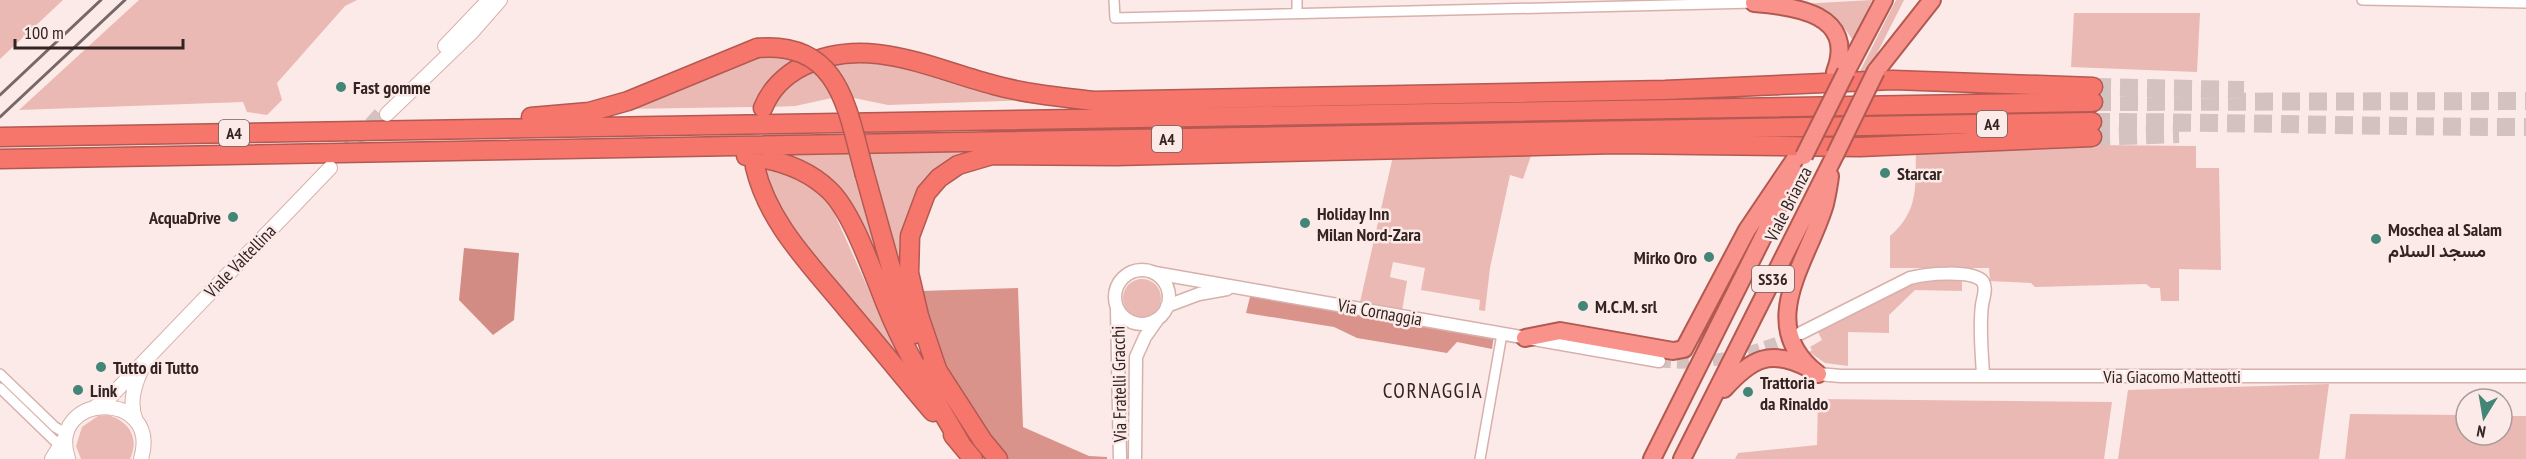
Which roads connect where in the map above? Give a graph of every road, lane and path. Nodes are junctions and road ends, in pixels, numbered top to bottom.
1 (489, 0) edge
2 (500, 0) edge
3 (1114, 0) edge
4 (1297, 0) edge
5 (1809, 0) edge
6 (1884, 0) edge
7 (1917, 0) edge
8 (1932, 0) edge
9 (2362, 0) edge
10 (1754, 3) junction
11 (2526, 3) edge
12 (1297, 13) junction
13 (1876, 71) junction
14 (1840, 72) junction
15 (763, 108) dead end
16 (467, 129) junction
17 (0, 137) edge
18 (443, 153) junction
19 (1835, 155) junction
20 (1800, 156) junction
21 (0, 159) edge
22 (755, 167) dead end
23 (330, 168) tunnel mouth
24 (1155, 273) junction
25 (1234, 287) junction
26 (1167, 306) junction
27 (1117, 309) junction
28 (1157, 320) junction
29 (1801, 333) tunnel mouth
30 (1502, 334) junction
31 (1525, 338) junction
32 (149, 355) junction
33 (1659, 361) tunnel mouth
34 (938, 372) junction
35 (0, 374) edge
36 (1818, 374) junction
37 (1983, 376) junction
38 (2526, 376) edge
39 (0, 388) edge
40 (1711, 402) junction
41 (95, 407) junction
42 (137, 423) junction
43 (67, 434) junction
44 (144, 442) junction
45 (961, 444) junction
46 (65, 453) edge
47 (52, 459) edge
48 (141, 459) edge
49 (152, 459) edge
50 (973, 459) edge
51 (998, 459) edge
52 (1120, 459) edge
53 (1135, 459) edge
54 (1481, 459) edge
55 (1652, 459) edge
56 (1682, 459) edge

1 - 2 main road
3 - 12 street
4 - 12 street
5 - 10 highway
6 - 14 highway, Viale Brianza / SS36
7 - 13 highway, Viale Brianza / SS36
8 - 13 highway
9 - 11 street
10 - 12 street
10 - 14 highway
13 - 19 highway, Viale Brianza / SS36, bridge
14 - 20 highway, Viale Brianza / SS36, bridge
15 - 16 highway, A4
16 - 17 highway, A4
16 - 34 highway, bridge
18 - 21 highway, A4
18 - 34 highway, A4
18 - 45 highway
19 - 36 highway
19 - 40 highway, Viale Brianza / SS36
20 - 31 highway
20 - 55 highway, Viale Brianza / SS36
22 - 45 highway
23 - 32 main road, Viale Valtellina
24 - 25 street, Via Cornaggia
24 - 26 street
24 - 27 street
25 - 26 street, Via Cornaggia
25 - 30 street, Via Cornaggia
26 - 28 street
27 - 28 street
27 - 52 street, Via Fratelli Gracchi
28 - 53 street, Via Fratelli Gracchi
29 - 37 street
30 - 31 street, Via Cornaggia
30 - 54 street
31 - 33 street, Via Cornaggia
32 - 41 main road, Viale Valtellina
32 - 42 main road, Viale Valtellina
34 - 51 highway
35 - 43 street
36 - 37 street, Via Giacomo Matteotti
36 - 40 highway
37 - 38 street, Via Giacomo Matteotti
39 - 46 street
40 - 56 highway, Viale Brianza / SS36
41 - 42 main road
41 - 43 main road, Viale Valtellina
42 - 44 main road, Viale Valtellina
43 - 46 main road
44 - 48 main road
44 - 49 main road, Viale Valtellina
45 - 50 highway
46 - 47 main road

